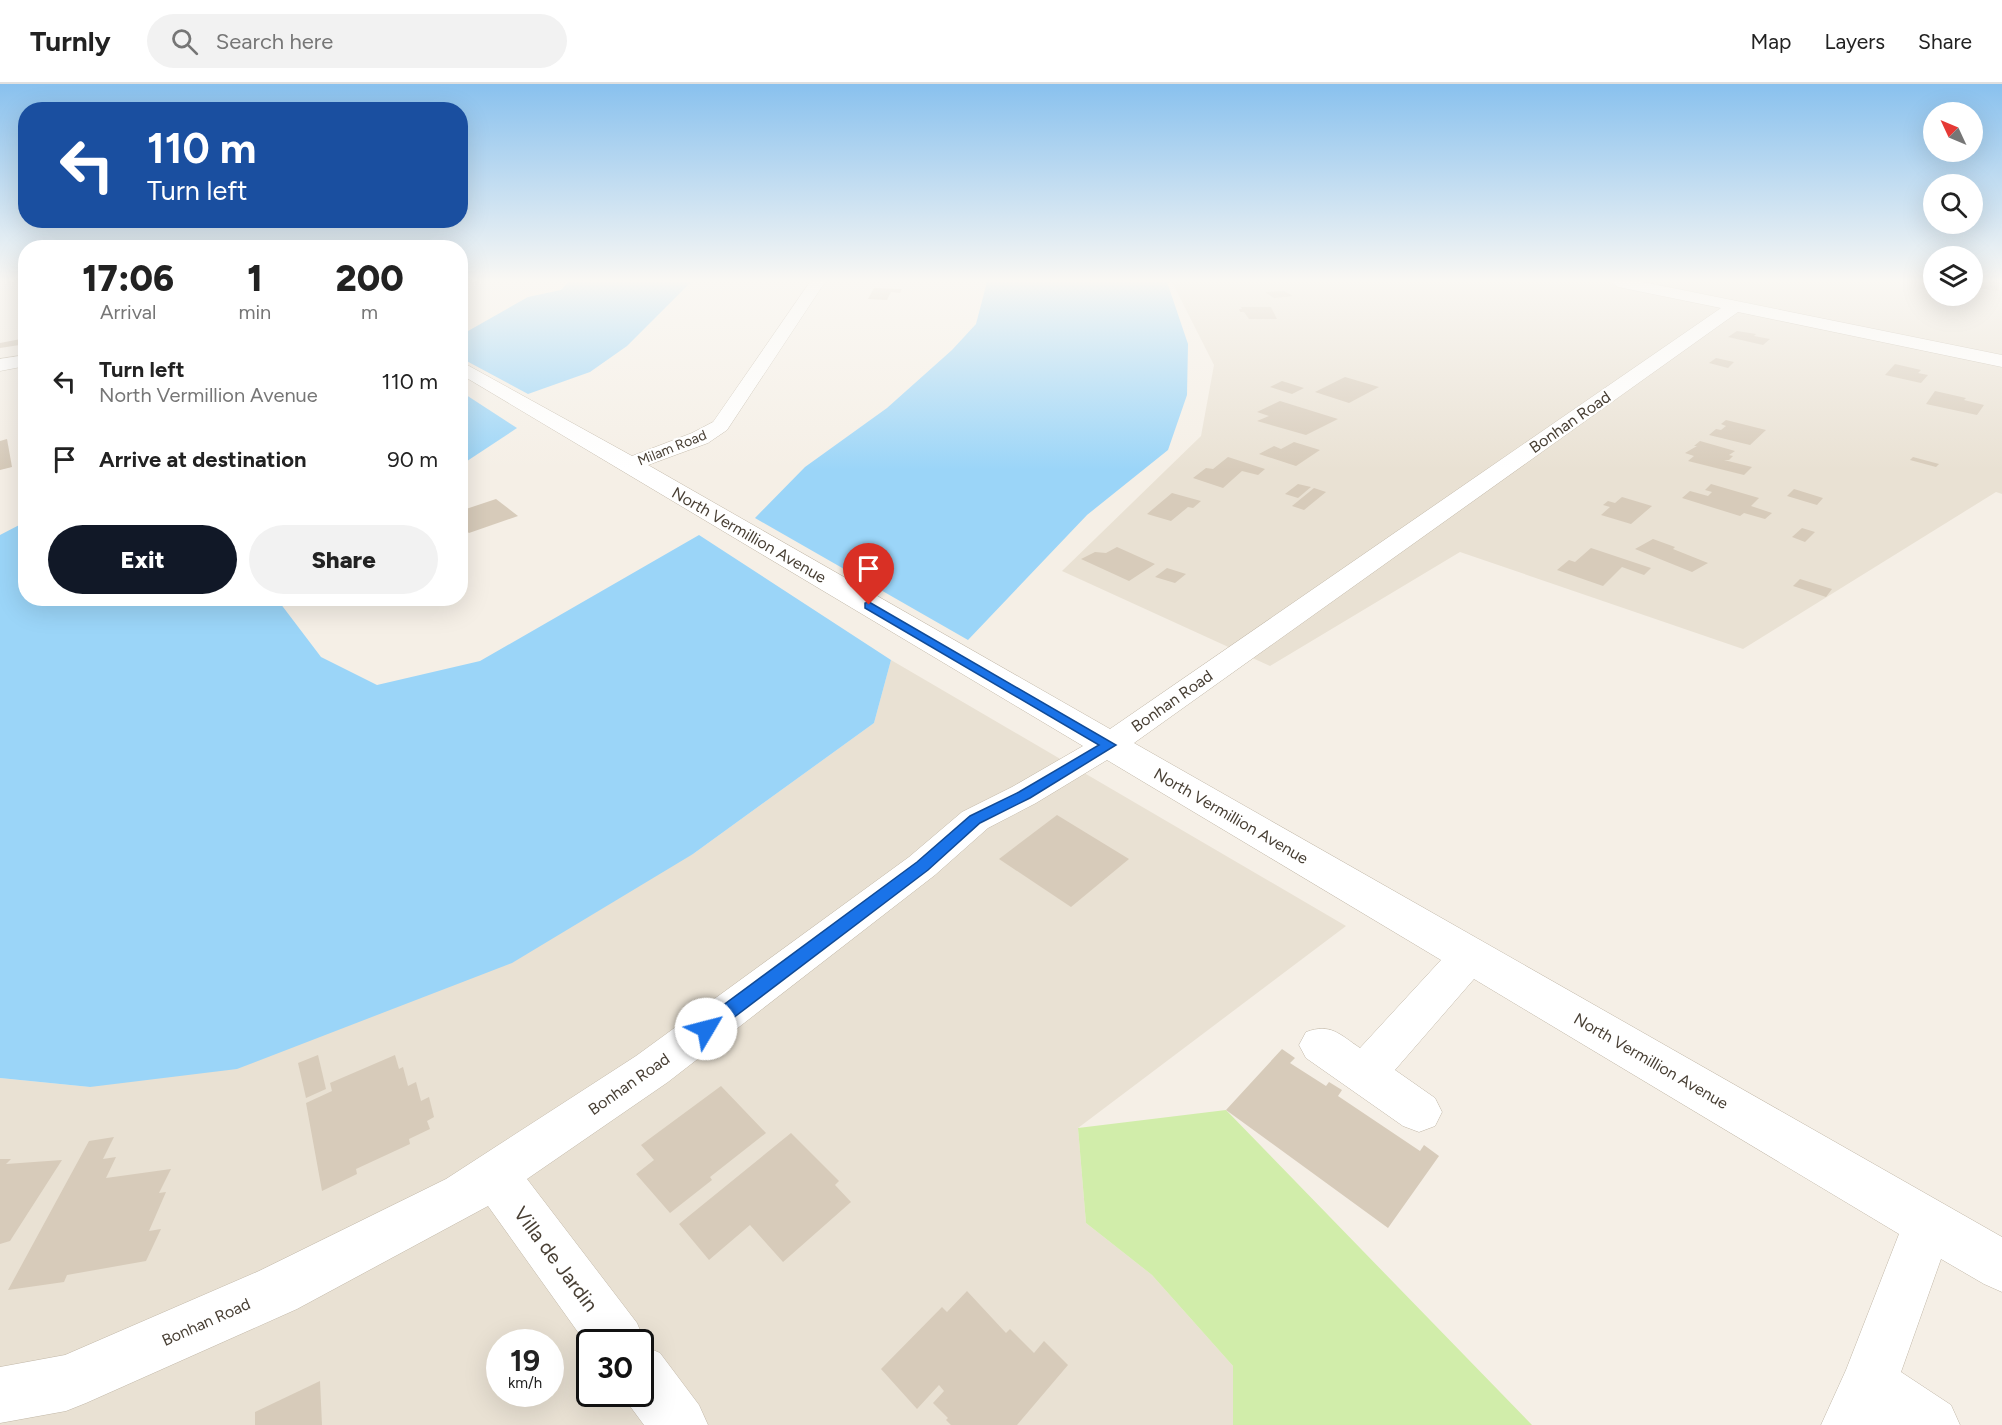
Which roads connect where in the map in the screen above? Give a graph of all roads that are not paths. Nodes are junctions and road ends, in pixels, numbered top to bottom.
1 (775, 345) edge
2 (1680, 345) edge
3 (1922, 345) edge
4 (2002, 361) edge
5 (18, 362) edge
6 (0, 365) edge
7 (468, 371) edge
8 (629, 465) junction
9 (1109, 745) junction
10 (1470, 956) junction
11 (1321, 1045) dead end
12 (1365, 1074) junction
13 (1419, 1112) dead end
14 (494, 1175) junction
15 (1928, 1223) junction
16 (2002, 1266) edge
17 (608, 1329) edge
18 (654, 1391) edge
19 (0, 1395) edge
20 (1859, 1405) edge
21 (679, 1425) edge
22 (1931, 1425) edge

1 - 8 street, Milam Road
2 - 9 street, Bonhan Road
3 - 4 street
5 - 6 street
7 - 8 street, North Vermillion Avenue
8 - 9 street, North Vermillion Avenue
9 - 10 street, North Vermillion Avenue
9 - 14 street, Bonhan Road
10 - 12 street
10 - 15 street, North Vermillion Avenue
11 - 12 street
12 - 13 street
14 - 17 street, Villa de Jardin
14 - 19 street, Bonhan Road
15 - 16 street, North Vermillion Avenue
15 - 20 street
18 - 21 street
20 - 22 street

